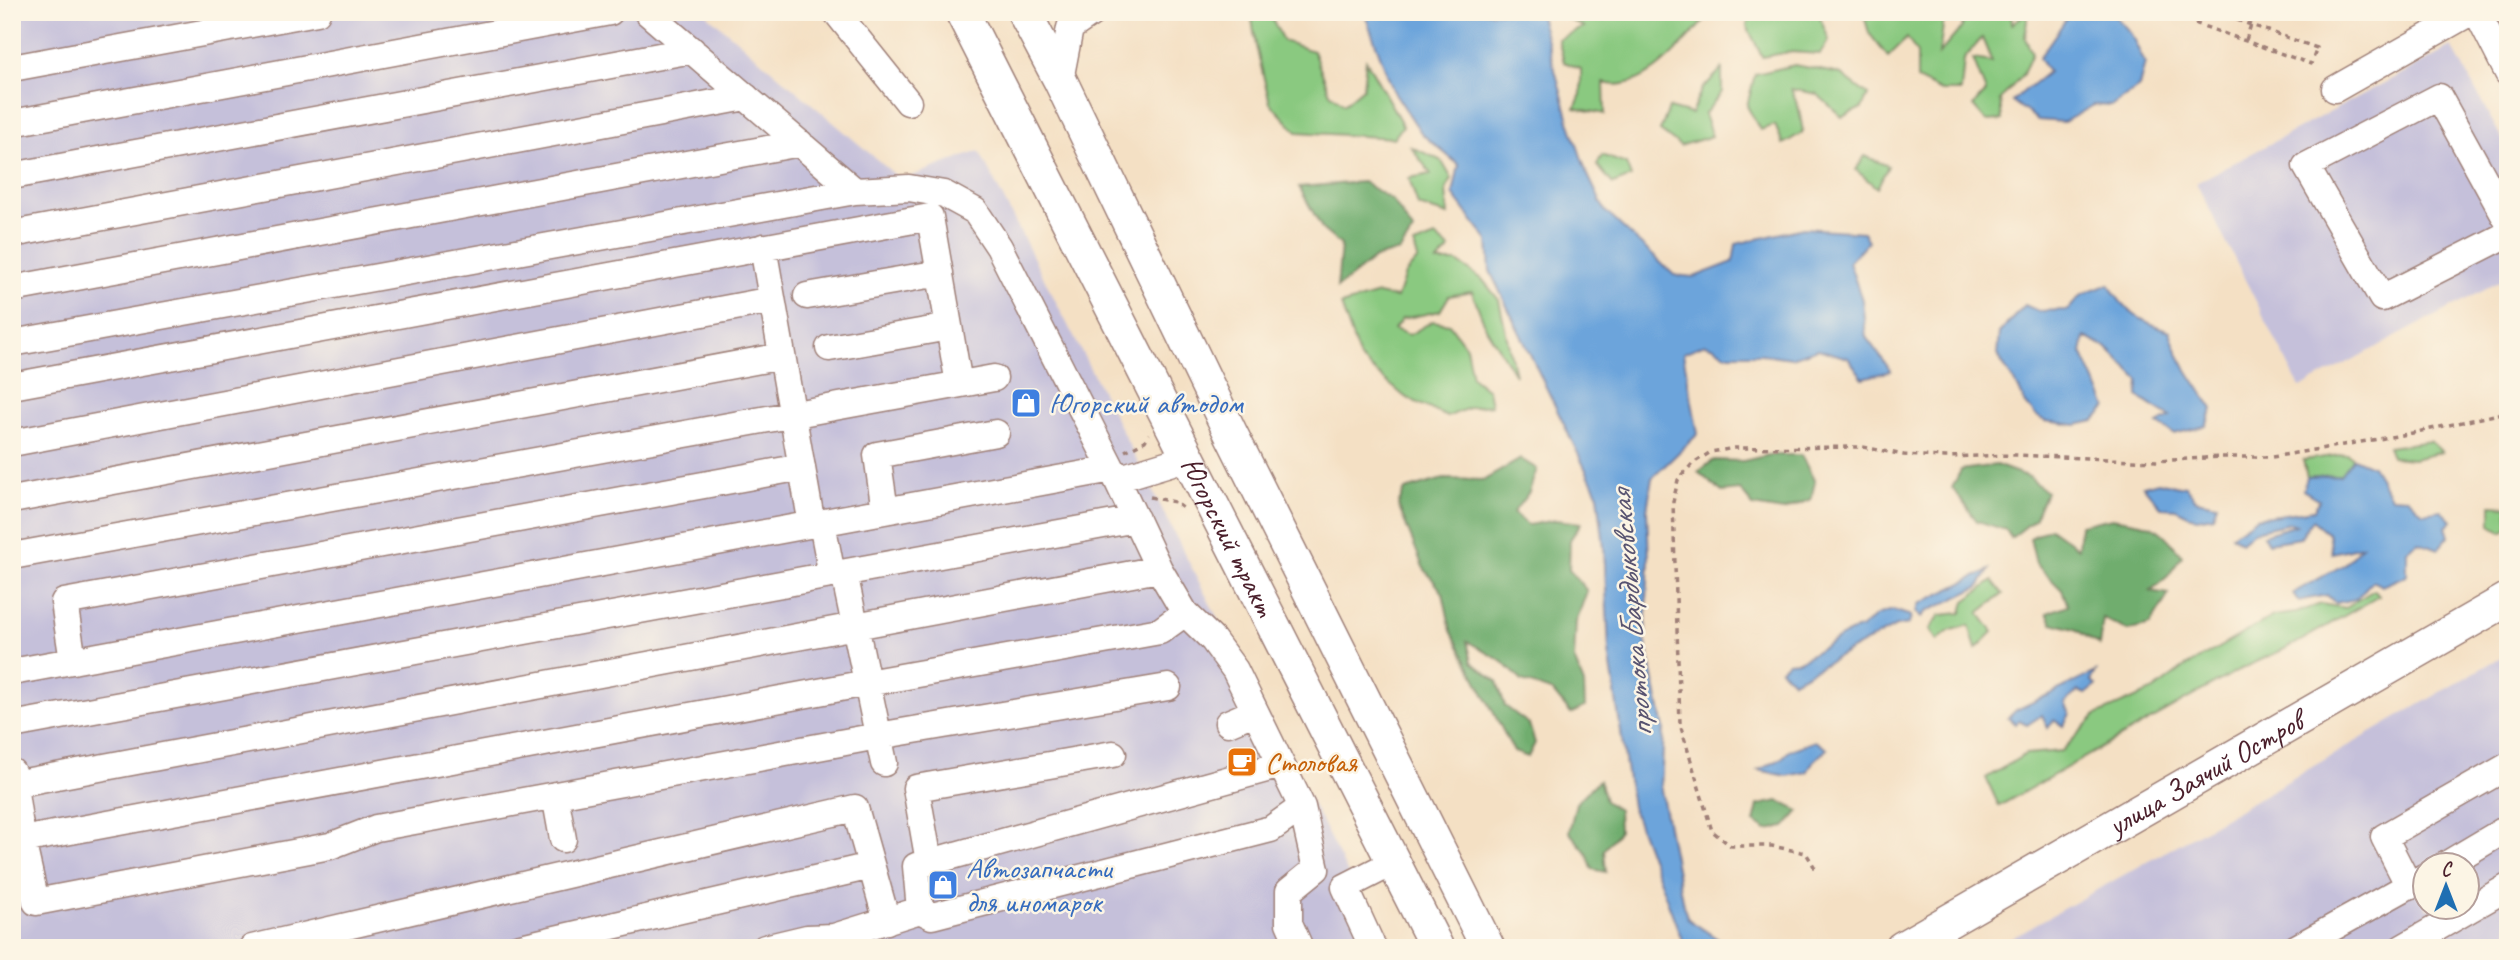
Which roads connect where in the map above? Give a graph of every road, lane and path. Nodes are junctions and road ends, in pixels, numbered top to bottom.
1 (317, 12) edge
2 (610, 12) edge
3 (648, 12) edge
4 (836, 12) edge
5 (962, 12) edge
6 (1024, 12) edge
7 (1093, 12) edge
8 (2185, 12) edge
9 (2214, 12) edge
10 (2255, 12) edge
11 (2471, 12) edge
12 (2477, 12) edge
13 (2252, 26) junction
14 (2246, 41) junction
15 (692, 50) junction
16 (12, 68) edge
17 (2508, 73) edge
18 (1060, 80) junction
19 (2335, 89) dead end
20 (746, 97) junction
21 (908, 102) dead end
22 (12, 123) edge
23 (800, 143) junction
24 (12, 176) edge
25 (855, 191) junction
26 (2508, 222) edge
27 (12, 234) edge
28 (2508, 234) edge
29 (763, 247) junction
30 (940, 273) junction
31 (12, 289) edge
32 (807, 296) dead end
33 (772, 300) junction
34 (949, 327) junction
35 (12, 343) edge
36 (829, 348) dead end
37 (782, 356) junction
38 (994, 378) dead end
39 (959, 384) junction
40 (12, 386) edge
41 (2508, 409) edge
42 (792, 414) junction
43 (996, 433) dead end
44 (12, 443) edge
45 (1189, 457) junction
46 (802, 467) junction
47 (1115, 474) junction
48 (12, 500) edge
49 (886, 511) junction
50 (1136, 519) junction
51 (817, 524) junction
52 (12, 556) edge
53 (1159, 569) junction
54 (838, 574) junction
55 (2508, 600) edge
56 (1185, 613) junction
57 (855, 626) junction
58 (73, 661) junction
59 (12, 672) edge
60 (867, 683) junction
61 (1168, 687) dead end
62 (1254, 712) junction
63 (1228, 723) dead end
64 (12, 726) edge
65 (878, 736) junction
66 (1113, 754) dead end
67 (884, 764) dead end
68 (1281, 765) junction
69 (2508, 766) edge
70 (13, 778) edge
71 (555, 795) junction
72 (1301, 807) junction
73 (2508, 828) edge
74 (563, 839) dead end
75 (22, 840) junction
76 (2468, 852) edge
77 (929, 862) junction
78 (1394, 862) junction
79 (871, 866) junction
80 (1815, 868) dead end
81 (2412, 874) edge
82 (2412, 884) edge
83 (2508, 887) edge
84 (920, 910) junction
85 (887, 920) junction
86 (252, 948) edge
87 (517, 948) edge
88 (765, 948) edge
89 (1300, 948) edge
90 (1373, 948) edge
91 (1437, 948) edge
92 (1488, 948) edge
93 (1902, 948) edge
94 (2296, 948) edge
95 (2402, 948) edge

1 - 16 lane
2 - 22 lane
3 - 15 lane
4 - 21 lane
5 - 45 main road, Югорский тракт
6 - 18 main road, Югорский тракт
7 - 18 lane
8 - 14 path
9 - 13 path
10 - 13 path
11 - 19 lane
12 - 17 lane
13 - 14 path
13 - 14 path
15 - 20 lane
15 - 24 lane
18 - 92 main road, Югорский тракт
20 - 23 lane
20 - 27 lane
23 - 25 lane
23 - 31 lane
25 - 35 lane
25 - 47 lane
26 - 28 lane
29 - 30 lane
29 - 33 lane
29 - 40 lane
30 - 32 lane
30 - 34 lane
33 - 37 lane
33 - 44 lane
34 - 36 lane
34 - 39 lane
37 - 42 lane
37 - 48 lane
38 - 39 lane
39 - 42 lane
41 - 80 path
42 - 46 lane
42 - 52 lane
43 - 49 lane
45 - 47 lane
45 - 78 main road, Югорский тракт
46 - 51 lane
46 - 58 lane
47 - 49 lane
47 - 50 lane
49 - 51 lane
50 - 53 lane
50 - 54 lane
51 - 54 lane
51 - 58 lane
53 - 56 lane
53 - 57 lane
54 - 57 lane
54 - 64 lane
55 - 93 main road, улица Заячий Остров
56 - 60 lane
56 - 62 lane
57 - 60 lane
57 - 70 lane
58 - 59 lane
60 - 65 lane
60 - 75 lane
61 - 65 lane
62 - 63 lane
62 - 68 lane
65 - 67 lane
65 - 71 lane
66 - 77 lane
68 - 72 lane
68 - 77 lane
69 - 81 lane
70 - 75 lane
71 - 74 lane
71 - 75 lane
72 - 84 lane
72 - 89 lane
73 - 76 lane
77 - 84 lane
78 - 90 lane
78 - 91 main road, Югорский тракт
79 - 85 lane
79 - 86 lane
79 - 87 lane
82 - 94 lane
83 - 95 lane
84 - 85 lane
85 - 88 lane

